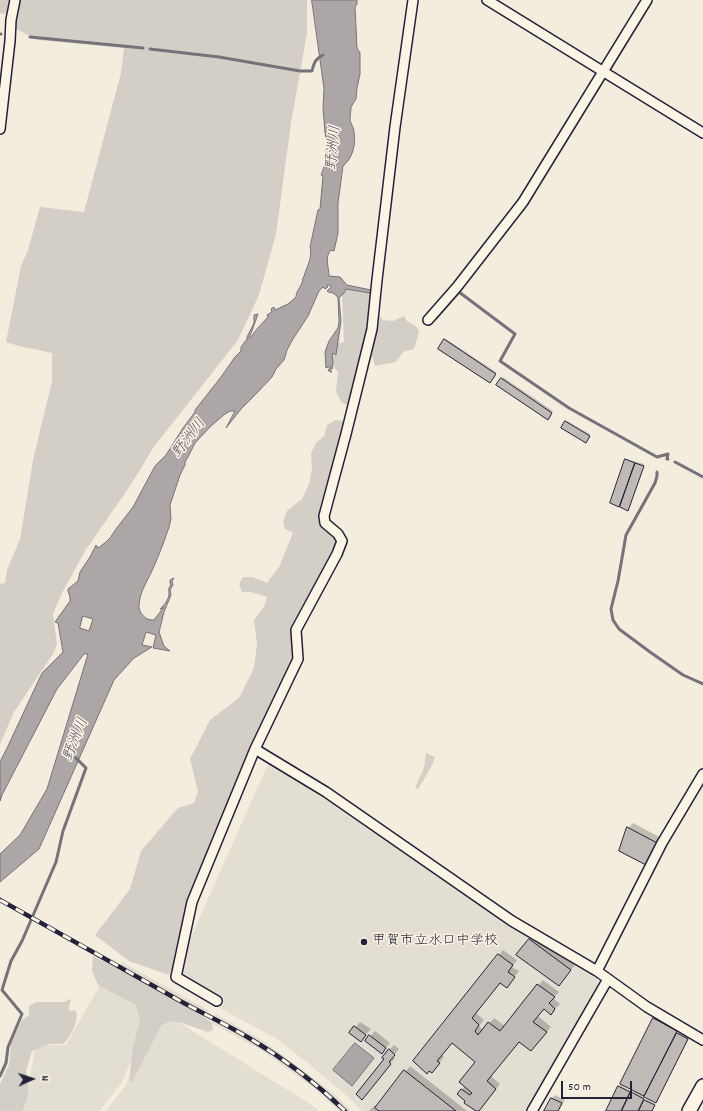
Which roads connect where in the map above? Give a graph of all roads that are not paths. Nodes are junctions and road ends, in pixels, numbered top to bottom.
1 (15, 0) edge
2 (413, 0) edge
3 (487, 0) edge
4 (647, 0) edge
5 (603, 71) junction
6 (0, 129) edge
7 (703, 133) edge
8 (428, 320) dead end
9 (255, 749) junction
10 (703, 774) edge
11 (597, 971) junction
12 (608, 979) junction
13 (217, 1001) dead end
14 (703, 1040) edge
15 (703, 1086) edge
16 (532, 1111) edge
17 (689, 1111) edge

1 - 6 street
2 - 9 street
3 - 5 street
4 - 5 street
5 - 7 street
5 - 8 street
9 - 11 street
9 - 13 street
10 - 11 street
11 - 12 street
12 - 14 street
12 - 16 street
15 - 17 main road

